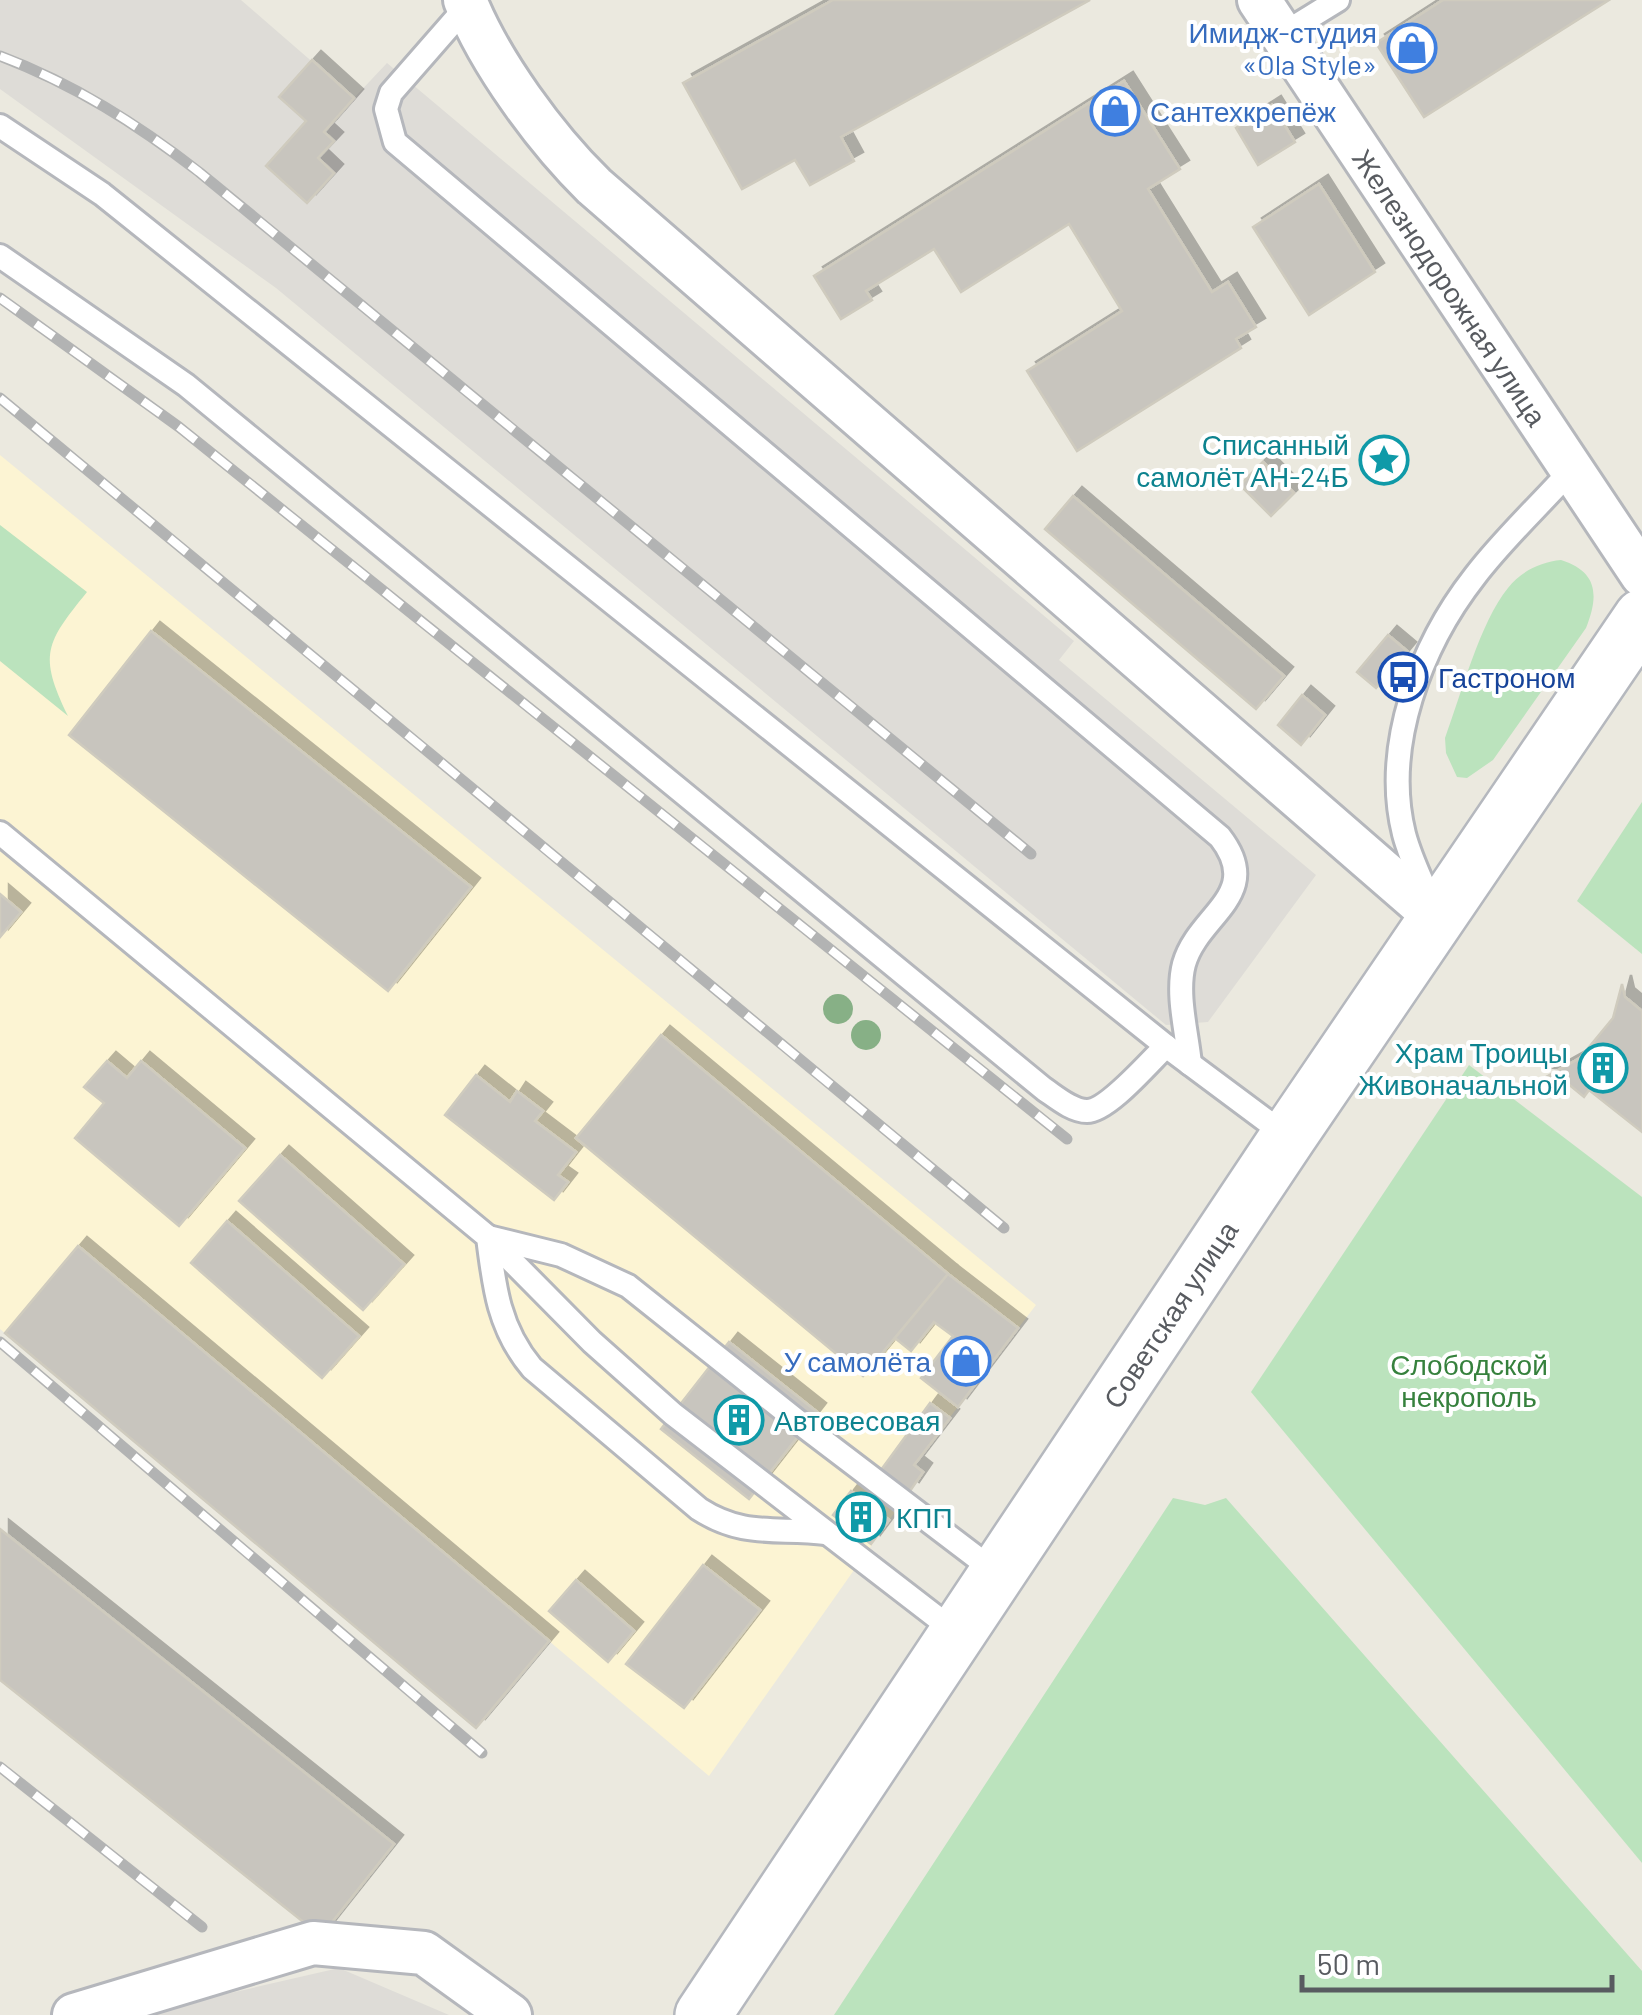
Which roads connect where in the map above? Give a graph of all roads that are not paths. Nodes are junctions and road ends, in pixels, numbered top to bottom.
1 (1338, 0) edge
2 (466, 3) edge
3 (1270, 18) edge
4 (0, 126) edge
5 (0, 256) edge
6 (1574, 468) junction
7 (1642, 575) edge
8 (1642, 616) edge
9 (0, 833) edge
10 (1439, 920) junction
11 (1166, 1046) junction
12 (1190, 1064) junction
13 (1288, 1137) junction
14 (488, 1237) junction
15 (826, 1532) junction
16 (997, 1573) junction
17 (957, 1633) junction
18 (74, 2015) edge
19 (510, 2015) edge
20 (703, 2015) edge

1 - 3 lane
2 - 10 street
2 - 12 lane
3 - 6 street, Железнодорожная улица
4 - 11 lane
5 - 11 lane
6 - 7 street, Железнодорожная улица
6 - 10 lane
8 - 10 main road, Советская улица
9 - 14 lane
10 - 13 main road, Советская улица
11 - 12 lane
12 - 13 lane
13 - 16 main road, Советская улица
14 - 15 lane
14 - 15 lane
14 - 16 lane
15 - 17 lane
16 - 17 main road, Советская улица
17 - 20 main road, Советская улица
18 - 19 street

